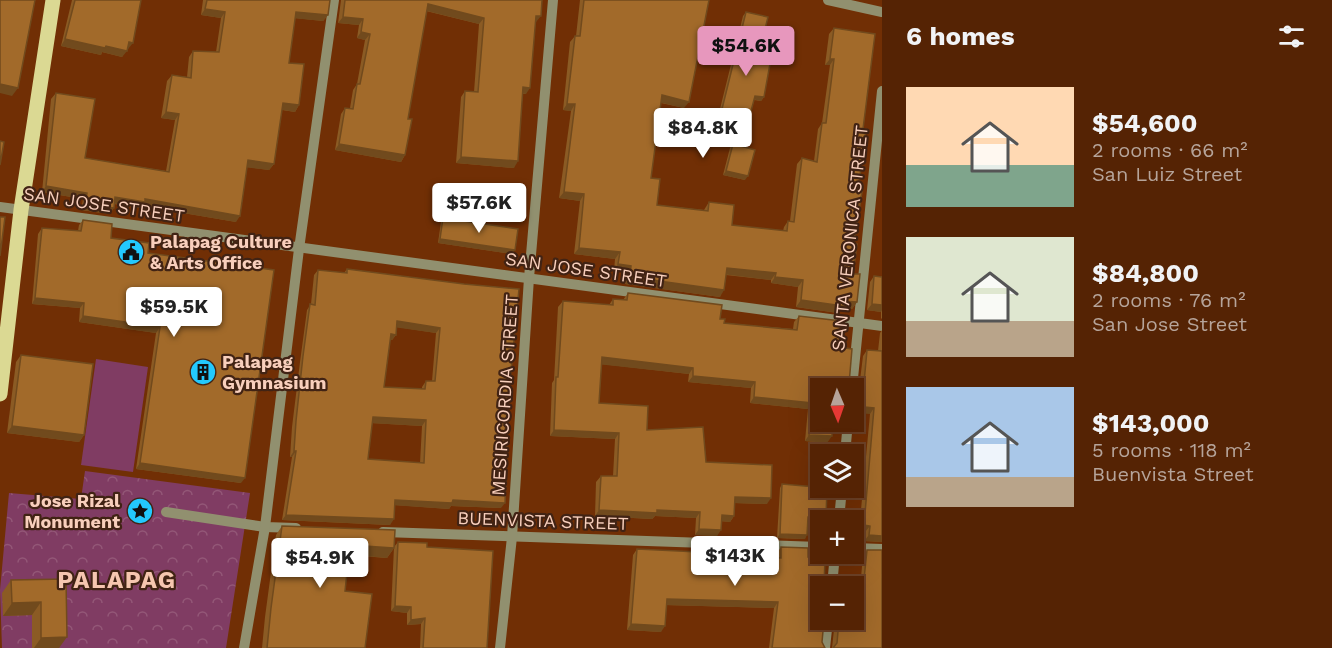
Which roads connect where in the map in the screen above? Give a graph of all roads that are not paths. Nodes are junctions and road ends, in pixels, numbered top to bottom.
1 (53, 0) edge
2 (334, 0) edge
3 (553, 0) edge
4 (828, 0) edge
5 (882, 12) edge
6 (882, 91) edge
7 (0, 207) edge
8 (21, 210) junction
9 (299, 249) junction
10 (529, 278) junction
11 (858, 323) junction
12 (882, 326) edge
13 (853, 378) edge
14 (0, 394) edge
15 (166, 512) dead end
16 (265, 527) junction
17 (312, 529) edge
18 (371, 531) edge
19 (512, 537) junction
20 (810, 547) edge
21 (864, 548) edge
22 (882, 549) edge
23 (827, 630) edge
24 (244, 648) edge
25 (500, 648) edge
26 (825, 648) edge

1 - 8 main road
2 - 9 street
3 - 10 street, MESIRICORDIA STREET
4 - 5 street
6 - 11 street, SANTA VERONICA STREET
7 - 8 street, SAN JOSE STREET
8 - 9 street, SAN JOSE STREET
8 - 14 main road
9 - 10 street, SAN JOSE STREET
9 - 16 street
10 - 11 street, SAN JOSE STREET
10 - 19 street, MESIRICORDIA STREET
11 - 12 street, SAN JOSE STREET
11 - 13 street, SANTA VERONICA STREET
15 - 16 street
16 - 17 street
16 - 24 street
18 - 19 street, BUENVISTA STREET
19 - 20 street, BUENVISTA STREET
19 - 25 street, MESIRICORDIA STREET
21 - 22 street
23 - 26 street

